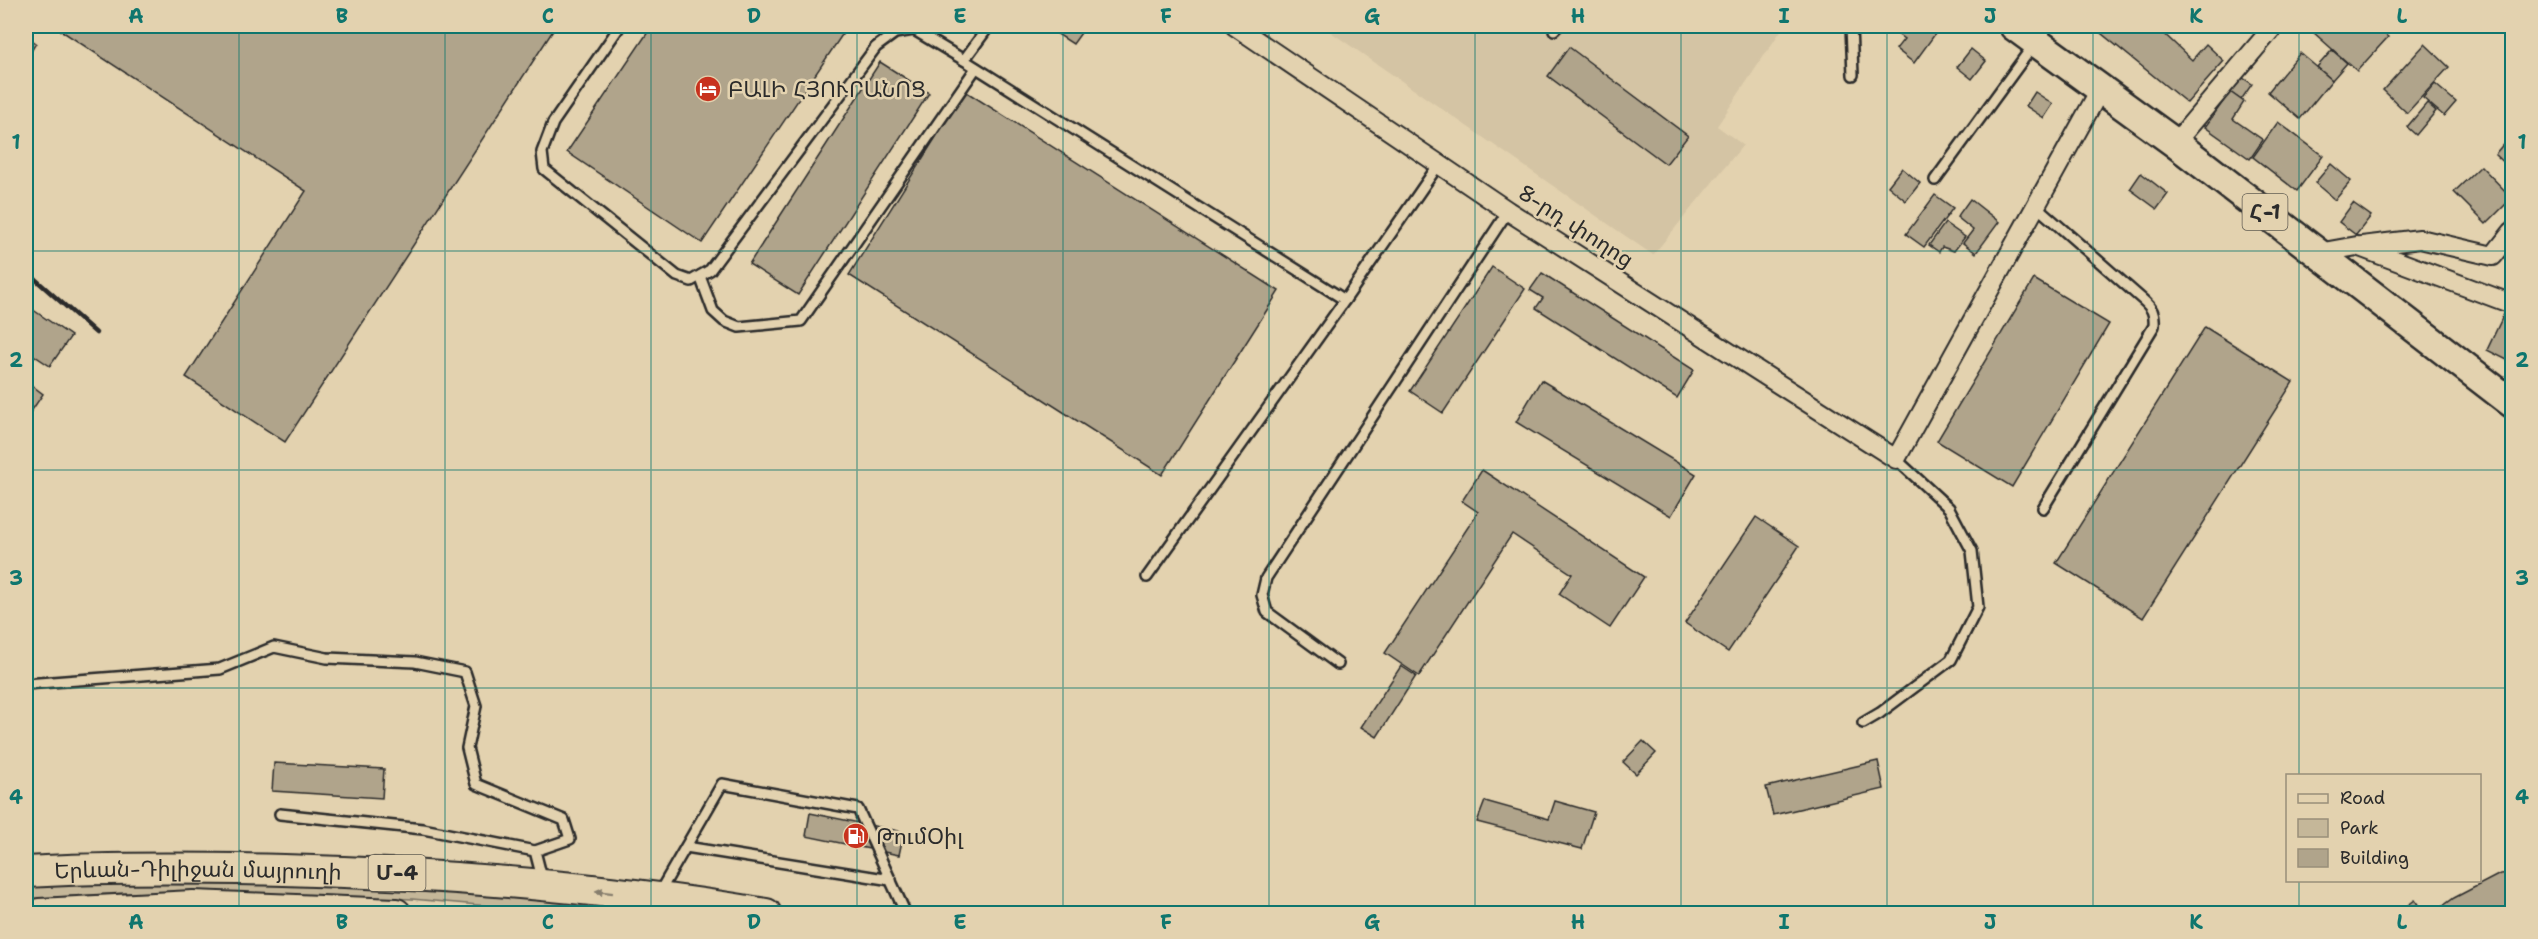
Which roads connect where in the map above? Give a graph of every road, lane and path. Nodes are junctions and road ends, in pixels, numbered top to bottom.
1 (620, 26) edge
2 (989, 26) edge
3 (1234, 26) edge
4 (1851, 26) edge
5 (2274, 26) edge
6 (915, 28) edge
7 (2025, 33) edge
8 (964, 60) junction
9 (976, 68) junction
10 (1853, 75) dead end
11 (2101, 88) junction
12 (2175, 143) junction
13 (1438, 164) junction
14 (1935, 180) dead end
15 (2036, 206) junction
16 (1508, 212) junction
17 (2512, 232) edge
18 (2357, 246) junction
19 (2318, 253) junction
20 (699, 276) junction
21 (1345, 300) junction
22 (2512, 304) edge
23 (2512, 403) edge
24 (1896, 459) junction
25 (2043, 508) dead end
26 (1147, 578) dead end
27 (1338, 664) dead end
28 (26, 684) edge
29 (1863, 723) dead end
30 (280, 814) dead end
31 (686, 847) junction
32 (535, 851) junction
33 (26, 872) edge
34 (891, 880) junction
35 (544, 884) junction
36 (656, 898) junction
37 (193, 910) edge
38 (39, 914) edge
39 (396, 914) edge
40 (766, 914) edge
41 (906, 914) edge

1 - 20 lane
2 - 8 lane
3 - 13 street, 8-րդ փողոց
4 - 10 lane
5 - 12 street
6 - 8 lane
6 - 20 lane
7 - 11 main road, Հ-1
7 - 14 lane
8 - 9 lane
9 - 20 lane
9 - 21 lane
11 - 12 main road, Հ-1
11 - 15 street
12 - 19 main road, Հ-1
13 - 16 street, 8-րդ փողոց
13 - 21 lane
15 - 24 street
15 - 25 lane
16 - 24 street, 8-րդ փողոց
16 - 27 lane
17 - 18 street
18 - 19 street
18 - 22 street
19 - 23 main road, Հ-1
21 - 26 lane
24 - 29 lane
28 - 32 lane
30 - 32 lane
31 - 34 lane
31 - 34 lane
31 - 36 lane
32 - 35 lane
33 - 35 highway, Երևան-Դիլիջան մայրուղի / Մ-4
34 - 41 lane
36 -> 35 highway, Երևան-Դիլիջան մայրուղի / Մ-4
36 - 40 highway, Երևան-Դիլիջան մայրուղի / Մ-4
37 - 38 highway, Երևան-Դիլիջան մայրուղի / Մ-4
37 - 39 highway, Երևան-Դիլիջան մայրուղի / Մ-4

